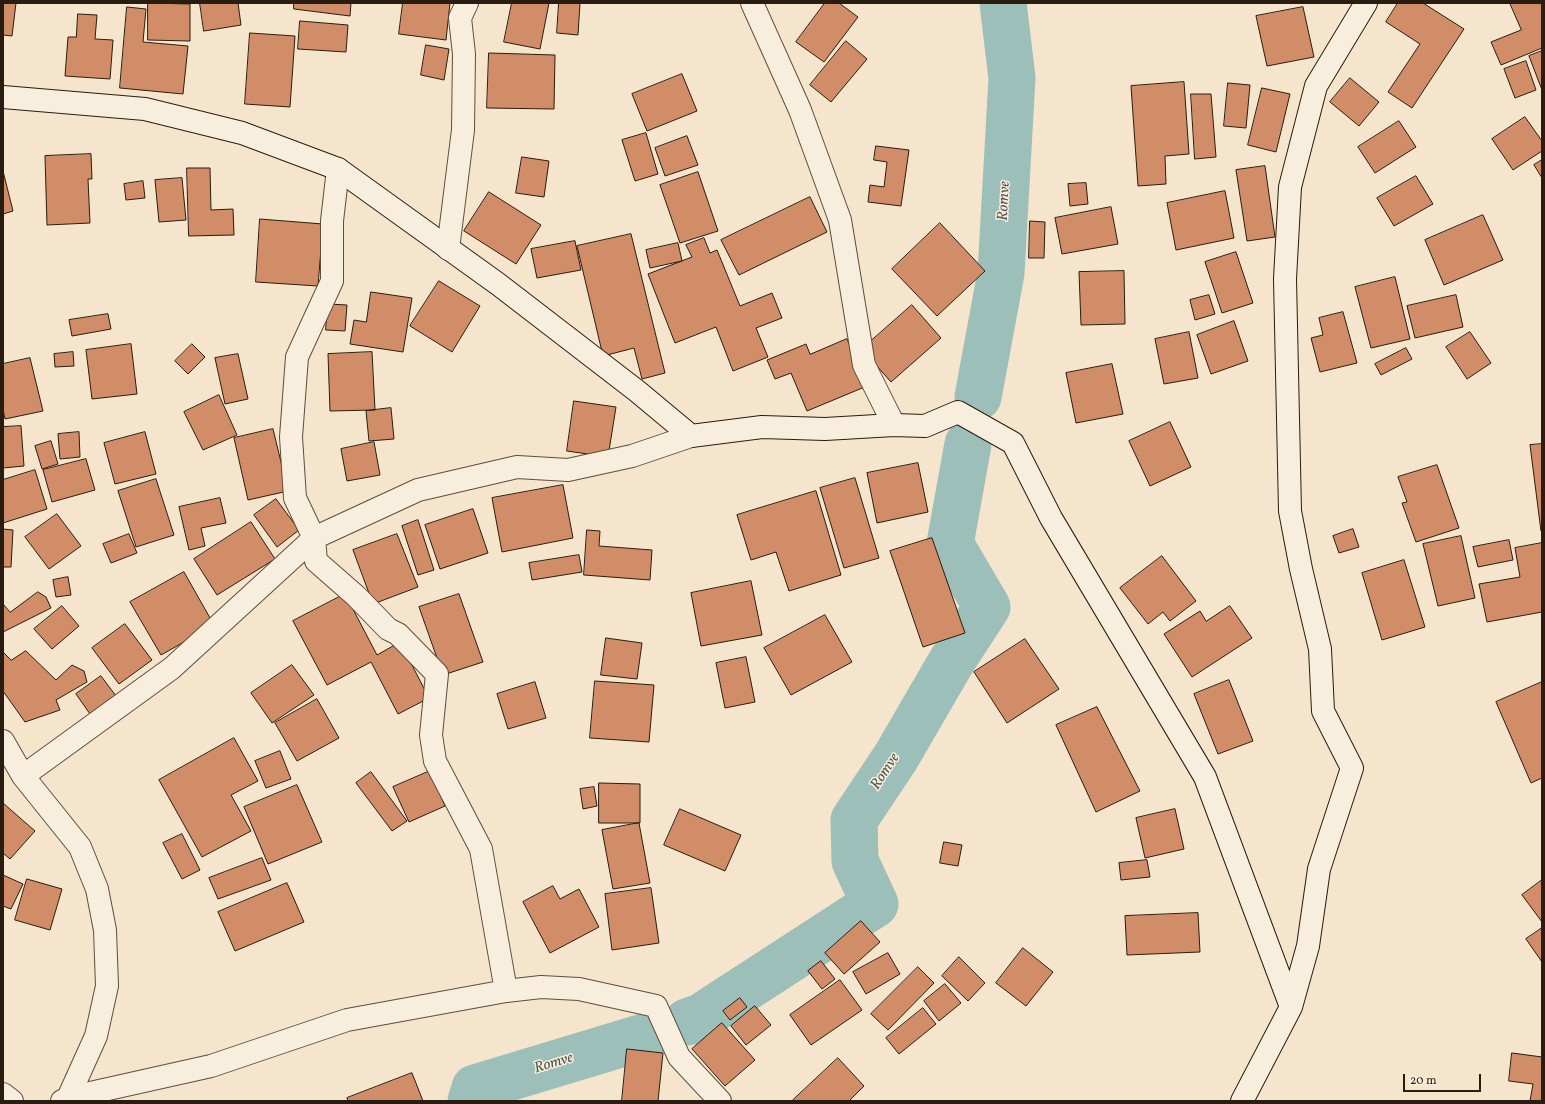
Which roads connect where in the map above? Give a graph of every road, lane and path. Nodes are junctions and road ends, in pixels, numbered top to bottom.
1 (467, 3) edge
2 (752, 3) edge
3 (1366, 3) edge
4 (3, 97) edge
5 (338, 169) junction
6 (448, 248) junction
7 (894, 425) junction
8 (691, 436) junction
9 (314, 538) junction
10 (3, 741) edge
11 (23, 776) junction
12 (506, 991) junction
13 (1291, 1007) junction
14 (3, 1094) edge
15 (65, 1099) edge
16 (12, 1101) edge
17 (720, 1101) edge
18 (1242, 1101) edge

1 - 6 street
2 - 7 street
3 - 13 street
4 - 5 street
5 - 6 street
5 - 9 street
6 - 8 street
7 - 8 street
7 - 13 street
8 - 9 street
9 - 11 street
9 - 12 street
10 - 11 street
11 - 15 street
12 - 15 street
12 - 17 street
13 - 18 street
14 - 16 street

